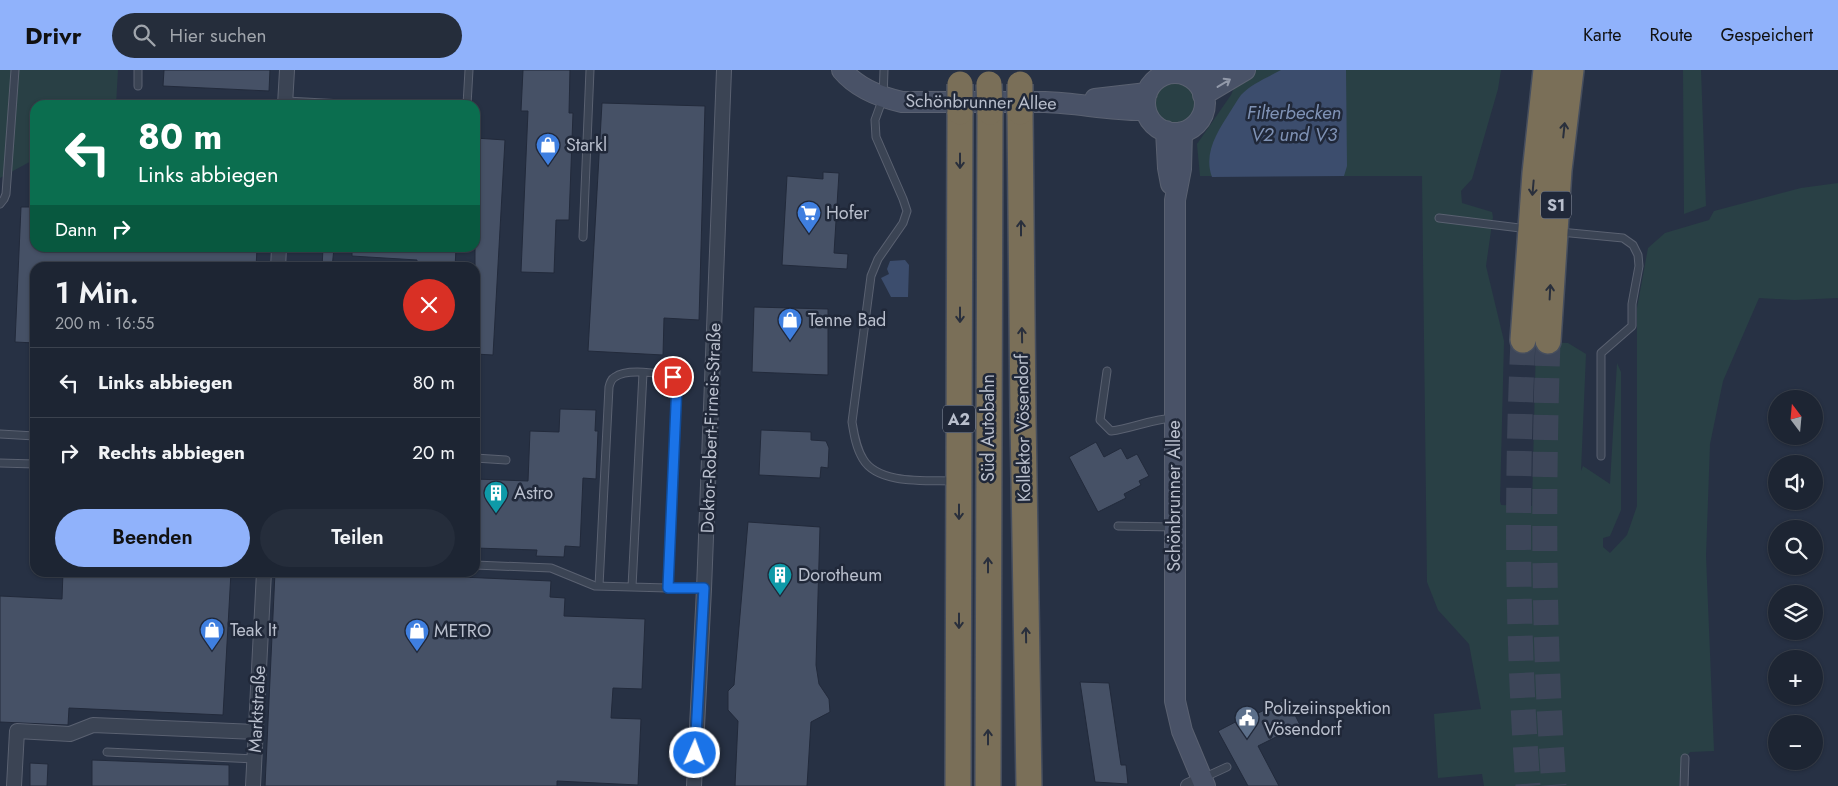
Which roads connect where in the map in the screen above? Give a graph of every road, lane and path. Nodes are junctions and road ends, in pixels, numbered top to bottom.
1 (15, 70) edge
2 (138, 70) edge
3 (287, 70) edge
4 (469, 70) edge
5 (590, 70) edge
6 (724, 70) edge
7 (842, 70) edge
8 (884, 70) edge
9 (1219, 70) edge
10 (1245, 70) edge
11 (1546, 70) edge
12 (1571, 70) edge
13 (1169, 72) edge
14 (960, 77) edge
15 (989, 77) edge
16 (1020, 77) edge
17 (138, 86) dead end
18 (1200, 88) junction
19 (883, 98) junction
20 (286, 100) edge
21 (467, 100) edge
22 (1147, 102) junction
23 (1174, 132) junction
24 (0, 204) edge
25 (1439, 218) dead end
26 (1542, 230) junction
27 (583, 236) dead end
28 (1522, 340) tunnel mouth
29 (1548, 341) tunnel mouth
30 (1108, 371) dead end
31 (643, 373) junction
32 (1174, 418) junction
33 (0, 434) edge
34 (30, 436) edge
35 (1601, 456) dead end
36 (480, 458) edge
37 (506, 460) dead end
38 (0, 463) edge
39 (30, 464) edge
40 (959, 481) junction
41 (1118, 526) dead end
42 (1174, 528) junction
43 (480, 565) edge
44 (264, 577) edge
45 (600, 586) junction
46 (632, 587) junction
47 (668, 588) junction
48 (704, 588) junction
49 (256, 732) junction
50 (107, 752) dead end
51 (1685, 758) dead end
52 (254, 759) junction
53 (1227, 766) dead end
54 (956, 778) edge
55 (1199, 783) edge
56 (14, 786) edge
57 (253, 786) edge
58 (694, 786) edge
59 (988, 786) edge
60 (1029, 786) edge
61 (1684, 786) edge

1 - 24 lane
2 - 17 lane
3 - 20 street
4 - 21 lane
5 - 27 lane
6 - 48 street, Doktor-Robert-Firneis-Straße
7 - 19 main road, Schönbrunner Allee
8 - 19 lane
9 - 18 main road
18 -> 10 main road
11 -> 26 highway, S1
26 -> 12 highway, S1
13 - 18 main road
13 - 22 main road
14 -> 40 highway, Süd Autobahn / A2, bridge
59 -> 15 highway, Süd Autobahn / A2, bridge
60 -> 16 highway, Kollektor Vösendorf, bridge
18 - 23 main road
19 - 22 main road, Schönbrunner Allee
19 - 40 lane
22 - 23 main road
23 - 32 main road, Schönbrunner Allee
25 - 26 lane
26 - 28 highway, S1
29 -> 26 highway, S1
26 - 35 lane
30 - 32 lane
31 - 45 lane
31 - 46 lane
31 - 47 lane
32 - 42 main road, Schönbrunner Allee
33 - 34 lane
36 - 37 lane
38 - 39 lane
40 -> 54 highway, Süd Autobahn / A2
41 - 42 lane
42 - 55 main road, Schönbrunner Allee
43 - 45 lane
44 - 49 street, Marktstraße
45 - 46 lane
46 - 47 lane
47 - 48 lane
48 - 58 street, Doktor-Robert-Firneis-Straße
49 - 52 street, Marktstraße
49 - 56 street
50 - 52 lane
51 - 61 lane
52 - 57 street, Marktstraße
53 - 55 lane

